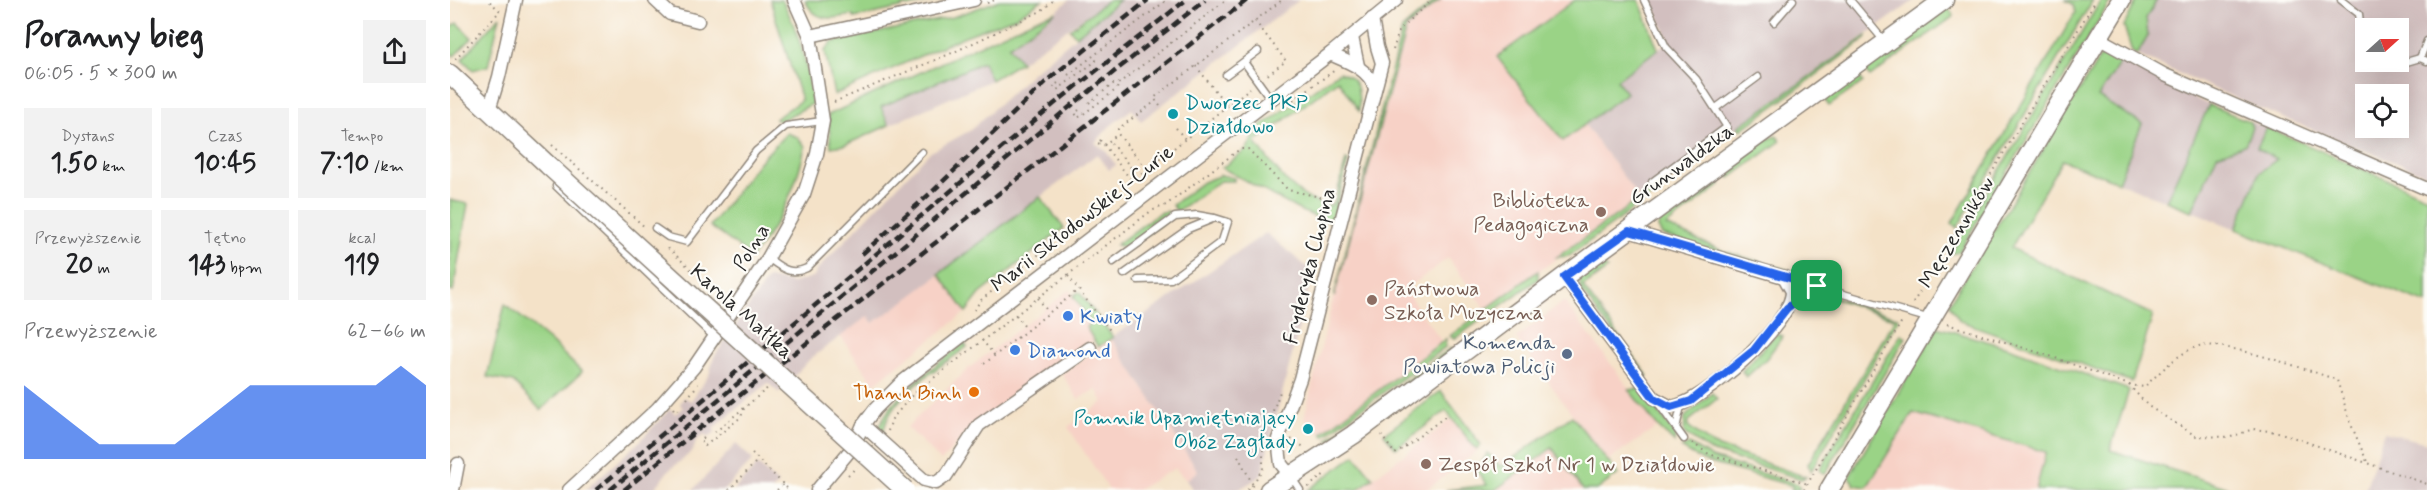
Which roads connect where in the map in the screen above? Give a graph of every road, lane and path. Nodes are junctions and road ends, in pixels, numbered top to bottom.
1 (488, 0) edge
2 (515, 0) edge
3 (655, 0) edge
4 (794, 0) edge
5 (974, 0) edge
6 (1054, 0) edge
7 (1167, 0) edge
8 (1226, 0) edge
9 (1282, 0) edge
10 (1396, 0) edge
11 (1644, 0) edge
12 (1793, 0) edge
13 (1850, 0) edge
14 (1944, 0) edge
15 (2096, 0) edge
16 (2121, 0) edge
17 (2341, 0) edge
18 (2359, 18) edge
19 (1372, 19) junction
20 (698, 21) dead end
21 (1255, 21) junction
22 (1774, 22) dead end
23 (810, 36) junction
24 (1352, 37) junction
25 (2098, 38) junction
26 (2427, 41) edge
27 (1886, 43) junction
28 (1377, 47) junction
29 (1258, 51) dead end
30 (1330, 54) junction
31 (1096, 55) junction
32 (2420, 58) junction
33 (2409, 61) edge
34 (2427, 61) edge
35 (1244, 62) junction
36 (1197, 66) junction
37 (1358, 66) junction
38 (452, 67) edge
39 (1342, 70) dead end
40 (1068, 75) dead end
41 (1226, 75) dead end
42 (1758, 78) dead end
43 (1258, 82) junction
44 (1058, 83) dead end
45 (1118, 84) junction
46 (1375, 88) junction
47 (1270, 98) junction
48 (1156, 101) junction
49 (1293, 101) dead end
50 (1089, 103) dead end
51 (1160, 106) dead end
52 (1227, 106) junction
53 (822, 107) junction
54 (1716, 108) junction
55 (489, 110) junction
56 (1079, 110) dead end
57 (823, 121) junction
58 (1176, 128) dead end
59 (1118, 134) junction
60 (1101, 140) dead end
61 (1183, 140) junction
62 (1111, 143) dead end
63 (549, 144) dead end
64 (1104, 145) junction
65 (1189, 150) dead end
66 (922, 152) dead end
67 (1146, 168) junction
68 (1137, 176) junction
69 (1131, 180) junction
70 (1652, 183) dead end
71 (556, 186) dead end
72 (2427, 189) edge
73 (1345, 203) junction
74 (1215, 218) junction
75 (656, 228) dead end
76 (648, 231) dead end
77 (1629, 231) junction
78 (666, 246) dead end
79 (768, 258) junction
80 (1113, 262) dead end
81 (1124, 274) dead end
82 (1067, 276) junction
83 (1564, 277) junction
84 (1784, 277) junction
85 (1138, 280) dead end
86 (1817, 286) junction
87 (1078, 290) junction
88 (1038, 298) junction
89 (1787, 308) junction
90 (735, 309) junction
91 (1048, 312) junction
92 (1908, 312) junction
93 (970, 314) dead end
94 (1016, 315) junction
95 (1930, 318) junction
96 (1027, 330) junction
97 (1113, 333) dead end
98 (715, 338) junction
99 (982, 340) junction
100 (1090, 348) dead end
101 (995, 356) junction
102 (984, 364) dead end
103 (2129, 385) junction
104 (769, 387) dead end
105 (1654, 398) junction
106 (1681, 405) junction
107 (746, 406) junction
108 (1446, 416) dead end
109 (863, 425) junction
110 (1676, 428) junction
111 (715, 432) dead end
112 (1380, 433) dead end
113 (704, 438) dead end
114 (1684, 439) joint
115 (885, 445) junction
116 (752, 453) dead end
117 (1238, 456) dead end
118 (758, 459) junction
119 (458, 464) dead end
120 (2368, 464) junction
121 (1269, 465) dead end
122 (1295, 483) edge
123 (783, 484) junction
124 (1808, 484) junction
125 (2427, 484) edge
126 (1260, 487) edge
127 (1833, 489) edge
128 (453, 490) edge
129 (569, 490) edge
130 (729, 490) edge
131 (777, 490) edge
132 (789, 490) edge
133 (817, 490) edge
134 (905, 490) edge
135 (1247, 490) edge
136 (1804, 490) edge

1 - 38 path
2 - 55 street
3 - 20 street
4 - 23 street, Polna
5 - 23 street
6 - 53 path
7 - 31 path
8 - 45 path
9 - 21 path
10 - 19 street, Marii Skłodowskiej-Curie
11 - 54 lane
12 - 22 lane
13 - 27 lane
14 - 27 main road, Grunwaldzka
15 - 92 path
16 - 25 main road, Męczenników
17 - 18 lane
19 - 24 street, Marii Skłodowskiej-Curie
19 - 28 street, Fryderyka Chopina
21 - 36 path
21 - 43 path
23 - 53 street, Polna
24 - 28 street
24 - 30 street, Marii Skłodowskiej-Curie
24 - 37 street
25 - 72 street
25 - 95 main road, Męczenników
26 - 32 lane
27 - 77 main road, Grunwaldzka
28 - 46 street, Fryderyka Chopina
29 - 35 lane
30 - 37 street
30 - 47 street, Marii Skłodowskiej-Curie
31 - 40 path
31 - 44 path
32 - 33 lane
32 - 34 lane
35 - 41 lane
35 - 43 lane
36 - 48 path
36 - 52 path
37 - 46 street
38 - 55 main road, Karola Małłka
39 - 49 path
42 - 54 lane
43 - 47 lane
43 - 52 path
45 - 50 path
45 - 56 path
46 - 73 street, Fryderyka Chopina
47 - 109 street, Marii Skłodowskiej-Curie
48 - 51 path
48 - 59 path
52 - 61 path
53 - 57 street, Polna
54 - 70 lane
55 - 134 main road, Karola Małłka, bridge
57 - 75 lane
57 - 79 street, Polna
58 - 61 path
59 - 64 path
59 - 67 path
60 - 64 path
61 - 65 path
61 - 67 path
62 - 68 path
63 - 76 path
64 - 69 path
66 - 79 lane
67 - 68 path
68 - 69 path
69 - 93 path
71 - 98 lane
73 - 82 path
73 - 122 street, Fryderyka Chopina
74 - 80 lane
74 - 81 lane
74 - 85 lane
77 - 83 main road, Grunwaldzka
77 - 84 street
78 - 90 path
79 - 90 street, Polna
82 - 87 path
82 - 88 path
83 - 105 street
83 - 122 main road, Grunwaldzka
84 - 86 lane
84 - 89 street
86 - 89 lane
86 - 92 lane
87 - 91 path
87 - 97 path
88 - 91 path
88 - 94 path
89 - 106 street
90 - 98 street, Polna
91 - 96 path
92 - 95 lane
92 - 124 path
94 - 96 path
94 - 99 path
95 - 103 path
95 - 127 main road, Męczenników
96 - 101 path
98 - 129 street, Polna
99 - 101 path
99 - 115 path
100 - 115 street
101 - 102 path
103 - 120 path
103 - 120 path
104 - 107 path
105 - 106 street
105 - 110 lane
106 - 110 lane
107 - 111 path
107 - 113 path
108 - 112 path
109 - 115 street
109 - 133 street, Marii Skłodowskiej-Curie
110 - 114 lane
114 - 124 path
116 - 118 path
117 - 126 path
118 - 123 path
118 - 130 path
119 - 128 street
120 - 125 path
121 - 126 path
122 - 126 main road, Grunwaldzka
123 - 131 path
123 - 132 path
124 - 136 path
126 - 135 path

